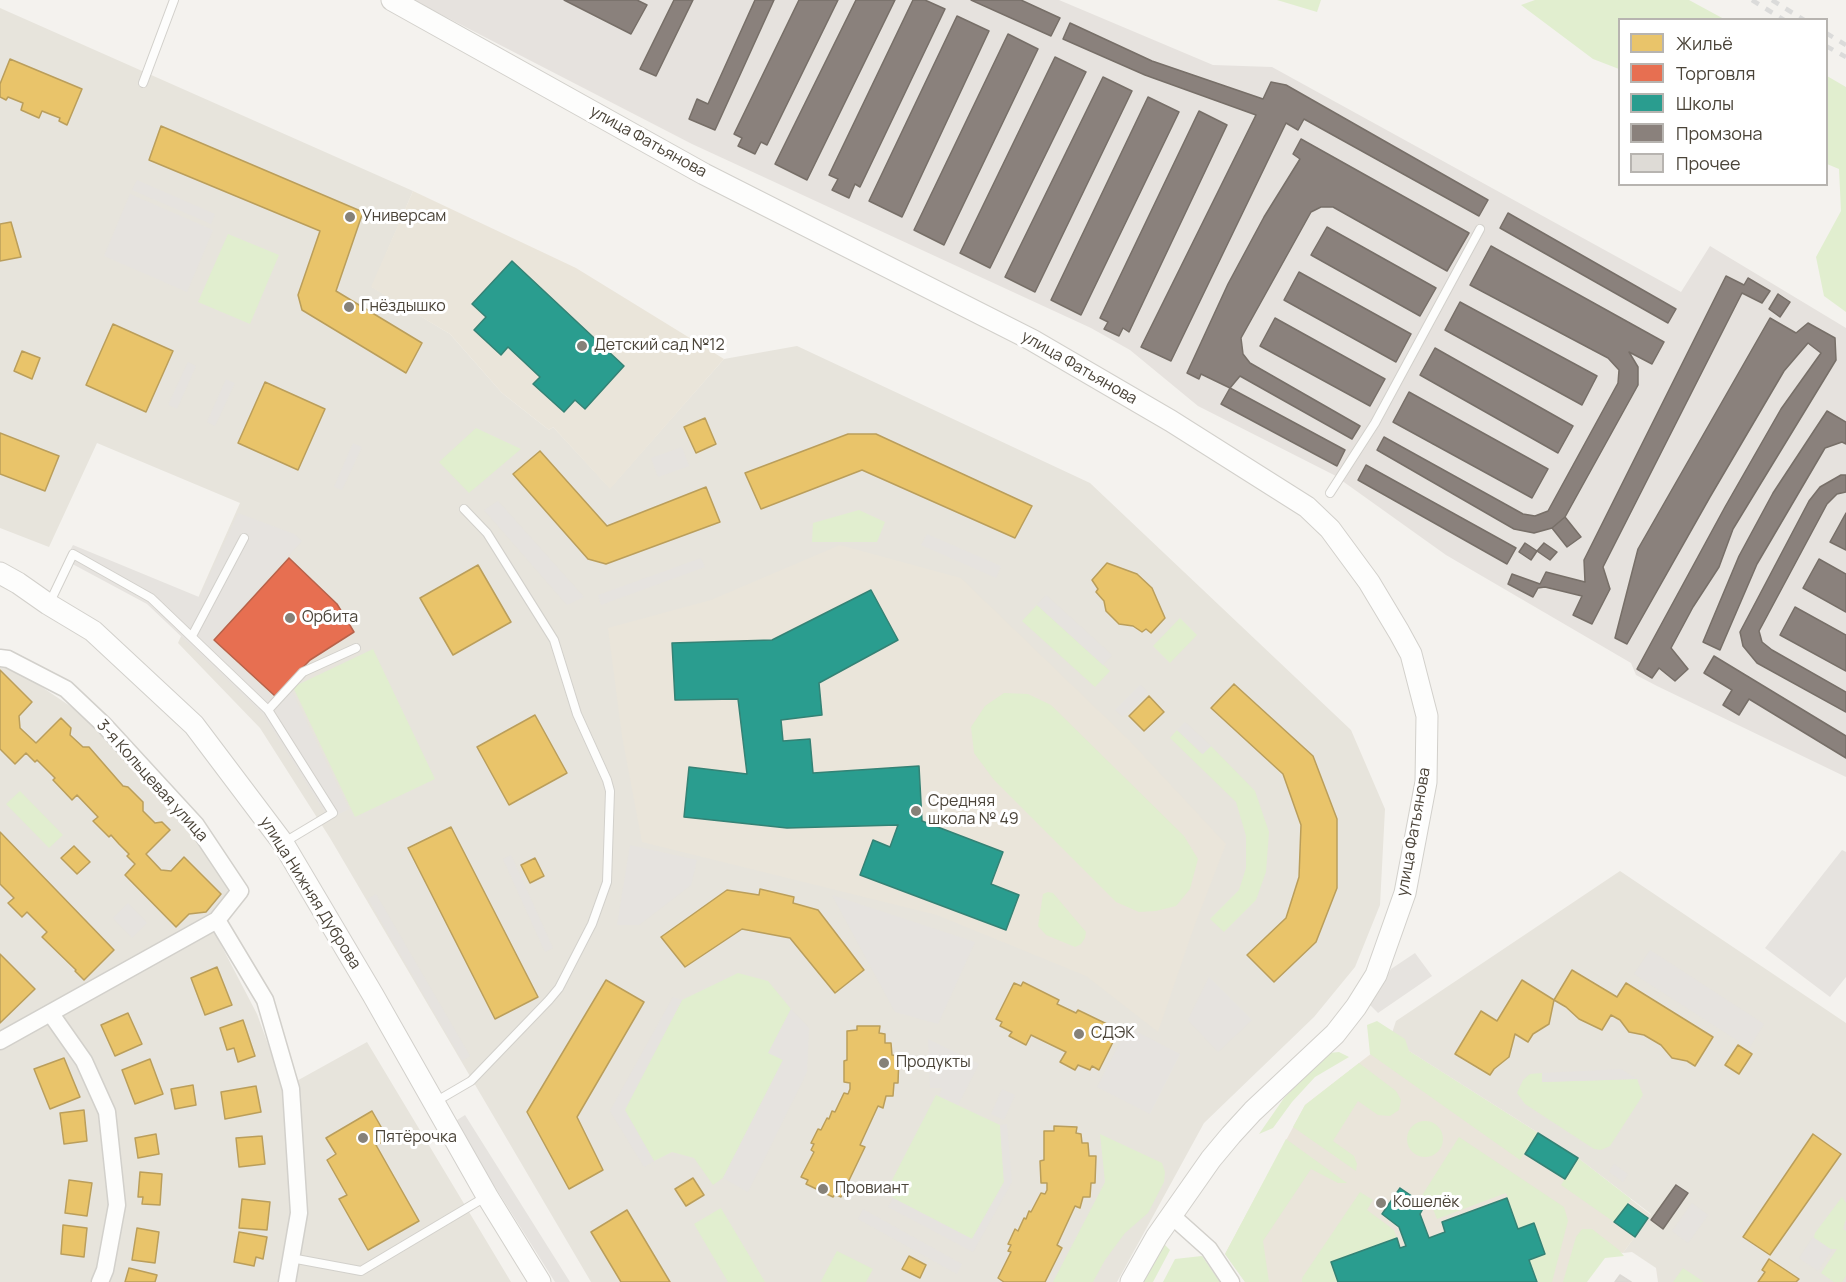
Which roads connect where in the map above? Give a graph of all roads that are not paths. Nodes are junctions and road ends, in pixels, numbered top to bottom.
1 (174, 0) edge
2 (392, 0) edge
3 (143, 83) dead end
4 (1480, 229) dead end
5 (1330, 493) dead end
6 (464, 509) dead end
7 (244, 538) dead end
8 (0, 573) edge
9 (48, 604) junction
10 (192, 636) junction
11 (356, 648) dead end
12 (0, 658) edge
13 (268, 710) junction
14 (283, 843) junction
15 (217, 920) junction
16 (51, 1014) junction
17 (0, 1041) edge
18 (434, 1102) junction
19 (487, 1196) junction
20 (1171, 1215) junction
21 (291, 1258) junction
22 (100, 1282) edge
23 (287, 1282) edge
24 (540, 1282) edge
25 (1131, 1282) edge
26 (1231, 1282) edge

1 - 3 lane
2 - 20 street, улица Фатьянова
4 - 5 lane
6 - 18 lane
7 - 10 lane
8 - 9 street, улица Нижняя Дуброва
9 - 10 lane
9 - 14 street, улица Нижняя Дуброва
10 - 13 lane
11 - 13 lane
12 - 15 street, 3-я Кольцевая улица
13 - 14 lane
14 - 18 street, улица Нижняя Дуброва
15 - 16 street
15 - 21 street
16 - 17 street
16 - 22 street
18 - 19 street, улица Нижняя Дуброва
19 - 21 lane
19 - 24 street, улица Нижняя Дуброва
20 - 25 street, улица Фатьянова
20 - 26 street
21 - 23 street

